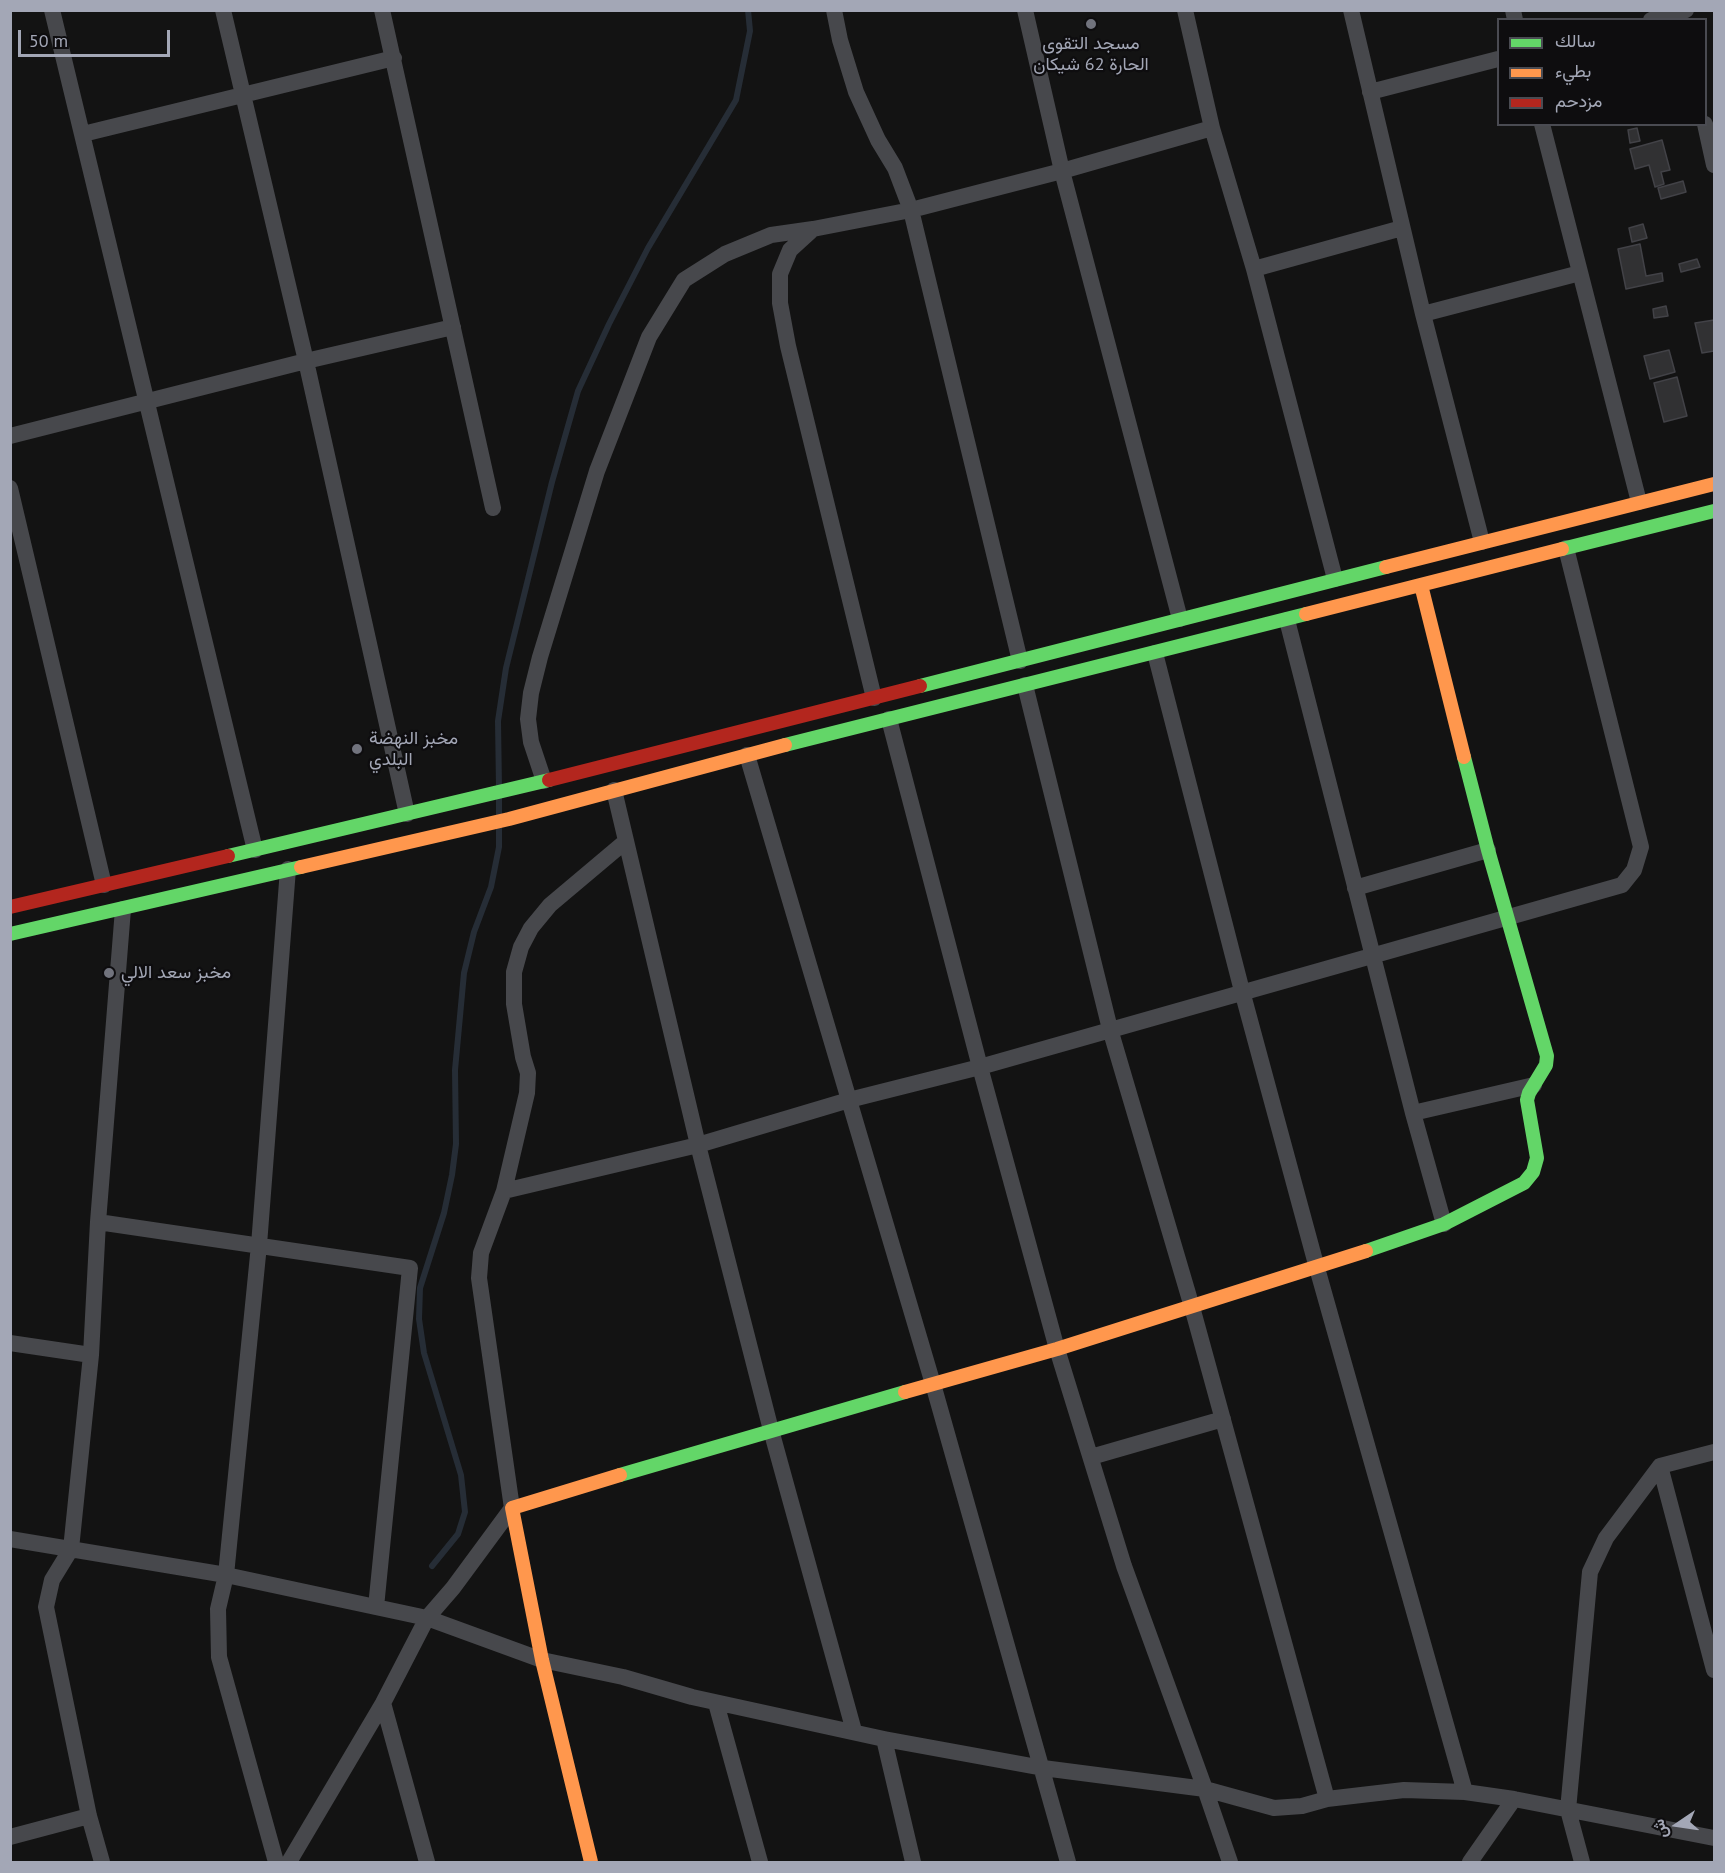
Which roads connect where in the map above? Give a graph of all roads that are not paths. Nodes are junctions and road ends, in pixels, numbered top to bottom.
1 (52, 10) edge
2 (223, 10) edge
3 (382, 10) edge
4 (834, 10) edge
5 (1025, 10) edge
6 (1185, 10) edge
7 (1351, 10) edge
8 (1680, 13) edge
9 (1659, 18) edge
10 (394, 58) junction
11 (1497, 59) edge
12 (1370, 92) junction
13 (243, 95) junction
14 (1543, 126) edge
15 (1705, 126) edge
16 (1212, 128) junction
17 (83, 134) junction
18 (1714, 165) edge
19 (1062, 171) junction
20 (911, 210) junction
21 (1402, 228) junction
22 (813, 229) junction
23 (1254, 269) junction
24 (1580, 273) junction
25 (1423, 314) junction
26 (453, 327) junction
27 (306, 361) junction
28 (147, 402) junction
29 (10, 436) edge
30 (1714, 484) edge
31 (10, 488) edge
32 (1640, 502) junction
33 (493, 508) dead end
34 (1714, 511) edge
35 (1482, 542) junction
36 (1566, 548) junction
37 (1335, 579) junction
38 (1421, 585) junction
39 (1180, 618) junction
40 (1287, 620) junction
41 (1155, 653) junction
42 (1020, 661) junction
43 (1024, 685) junction
44 (874, 698) junction
45 (889, 719) junction
46 (747, 755) junction
47 (544, 781) junction
48 (614, 790) junction
49 (407, 814) junction
50 (626, 841) junction
51 (1488, 849) junction
52 (255, 850) junction
53 (288, 869) junction
54 (104, 885) junction
55 (1355, 888) junction
56 (10, 907) edge
57 (123, 909) junction
58 (1507, 918) junction
59 (10, 934) edge
60 (1372, 955) junction
61 (1242, 991) junction
62 (1110, 1029) junction
63 (980, 1067) junction
64 (1534, 1085) junction
65 (849, 1100) junction
66 (1413, 1113) junction
67 (698, 1145) junction
68 (504, 1191) junction
69 (99, 1222) junction
70 (1444, 1224) junction
71 (259, 1245) junction
72 (1317, 1268) junction
73 (1192, 1306) junction
74 (10, 1343) edge
75 (1057, 1349) junction
76 (91, 1355) junction
77 (933, 1384) junction
78 (1223, 1419) junction
79 (771, 1430) junction
80 (1714, 1452) edge
81 (1091, 1457) junction
82 (1660, 1466) junction
83 (512, 1508) junction
84 (10, 1539) edge
85 (71, 1550) junction
86 (226, 1575) junction
87 (376, 1607) junction
88 (427, 1618) junction
89 (542, 1660) junction
90 (1714, 1670) edge
91 (383, 1703) junction
92 (716, 1703) junction
93 (854, 1731) junction
94 (884, 1739) junction
95 (1043, 1768) junction
96 (1205, 1789) junction
97 (1465, 1792) junction
98 (1327, 1799) junction
99 (1514, 1799) junction
100 (1568, 1810) junction
101 (89, 1816) junction
102 (10, 1837) edge
103 (1714, 1838) edge
104 (102, 1863) edge
105 (276, 1863) edge
106 (289, 1863) edge
107 (427, 1863) edge
108 (591, 1863) edge
109 (760, 1863) edge
110 (913, 1863) edge
111 (1068, 1863) edge
112 (1230, 1863) edge
113 (1470, 1863) edge
114 (1582, 1863) edge

1 - 17 street
2 - 13 street
3 - 10 street
4 - 20 street
5 - 19 street
6 - 16 street
7 - 12 street
8 - 9 street
10 - 13 street
10 - 26 street
11 - 12 street
12 - 21 street
13 - 17 street
13 - 27 street
14 - 24 street
15 - 18 street
16 - 19 street
16 - 23 street
17 - 28 street
19 - 20 street
19 - 39 street
20 - 22 street
20 - 42 street
21 - 23 street
21 - 25 street
22 - 44 street
22 - 47 street
23 - 37 street
24 - 25 street
24 - 32 street
25 - 35 street
26 - 27 street
26 - 33 street
27 - 28 street
27 - 49 street
28 - 29 street
28 - 52 street
30 - 32 main road
31 - 54 street
32 - 35 main road
34 - 36 main road
35 - 37 main road
36 - 38 main road
36 - 58 street
37 - 39 main road
38 - 40 main road
38 - 51 main road
39 - 42 main road
40 - 41 main road
40 - 55 street
41 - 43 main road
41 - 61 street
42 - 44 main road
43 - 45 main road
43 - 62 street
44 - 47 main road
45 - 46 main road
45 - 63 street
46 - 48 main road
46 - 65 street
47 - 49 main road
48 - 50 street
48 - 53 main road
49 - 52 main road
50 - 67 street
50 - 68 street
51 - 55 street
51 - 58 main road
52 - 54 main road
53 - 57 main road
53 - 71 street
54 - 56 main road
55 - 60 street
57 - 59 main road
57 - 69 street
58 - 60 street
58 - 64 main road
60 - 61 street
60 - 66 street
61 - 62 street
61 - 72 street
62 - 63 street
62 - 73 street
63 - 65 street
63 - 75 street
64 - 66 street
64 - 70 main road
65 - 67 street
65 - 77 street
66 - 70 street
67 - 68 street
67 - 79 street
68 - 83 street
69 - 71 street
69 - 76 street
70 - 72 main road
71 - 86 street
71 - 87 street
72 - 73 main road
72 - 97 street
73 - 75 main road
73 - 78 street
74 - 76 street
75 - 77 main road
75 - 81 street
76 - 85 street
77 - 79 main road
77 - 95 street
78 - 81 street
78 - 98 street
79 - 83 main road
79 - 93 street
80 - 82 street
81 - 96 street
82 - 90 street
82 - 100 street
83 - 88 street
83 - 89 main road
84 - 85 street
85 - 86 street
85 - 101 street
86 - 87 street
86 - 105 street
87 - 88 street
88 - 89 street
88 - 91 street
89 - 92 street
89 - 108 main road
91 - 106 street
91 - 107 street
92 - 93 street
92 - 109 street
93 - 94 street
94 - 95 street
94 - 110 street
95 - 96 street
95 - 111 street
96 - 98 street
96 - 112 street
97 - 98 street
97 - 99 street
99 - 100 street
99 - 113 street
100 - 103 street
100 - 114 street
101 - 102 street
101 - 104 street

